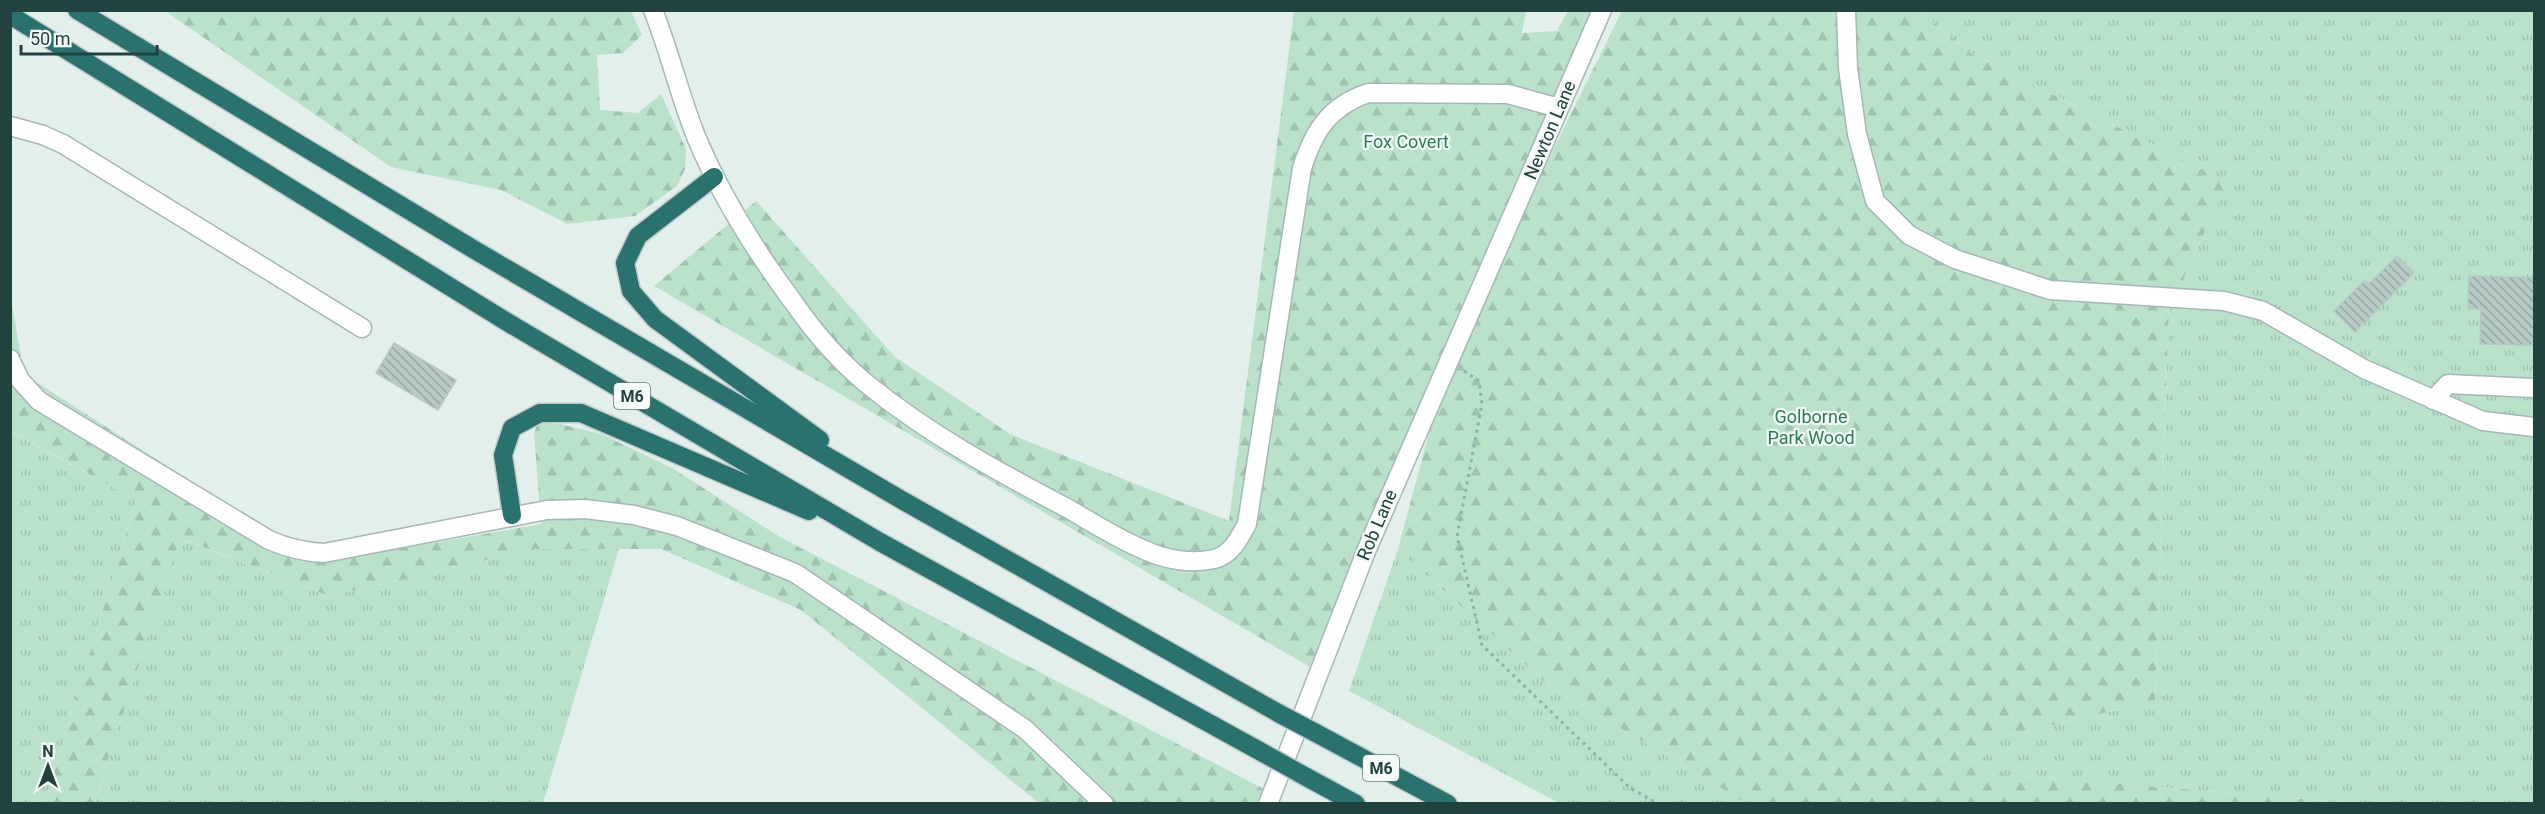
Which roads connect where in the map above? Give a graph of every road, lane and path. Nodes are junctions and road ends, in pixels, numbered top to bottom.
1 (77, 10) edge
2 (653, 10) edge
3 (1602, 10) edge
4 (1846, 10) edge
5 (10, 15) edge
6 (1560, 108) junction
7 (10, 126) edge
8 (714, 177) junction
9 (1498, 250) joint
10 (362, 328) dead end
11 (10, 359) edge
12 (1448, 362) junction
13 (2535, 388) edge
14 (2433, 400) junction
15 (2535, 427) edge
16 (900, 498) junction
17 (512, 515) junction
18 (879, 542) junction
19 (1104, 804) edge
20 (1268, 804) edge
21 (1356, 804) edge
22 (1448, 804) edge
23 (1659, 804) edge

1 - 16 highway, M6
2 - 8 street
3 - 6 street, Newton Lane
4 - 14 street
5 - 18 highway, M6
6 - 8 street
6 - 9 street, Newton Lane
7 - 10 street
8 - 16 highway
9 - 12 street, Rob Lane
11 - 17 street
12 - 20 street, Rob Lane
12 - 23 path
13 - 14 street
14 - 15 street
16 - 22 highway, M6, bridge
17 - 18 highway
17 - 19 street
18 - 21 highway, M6, bridge

